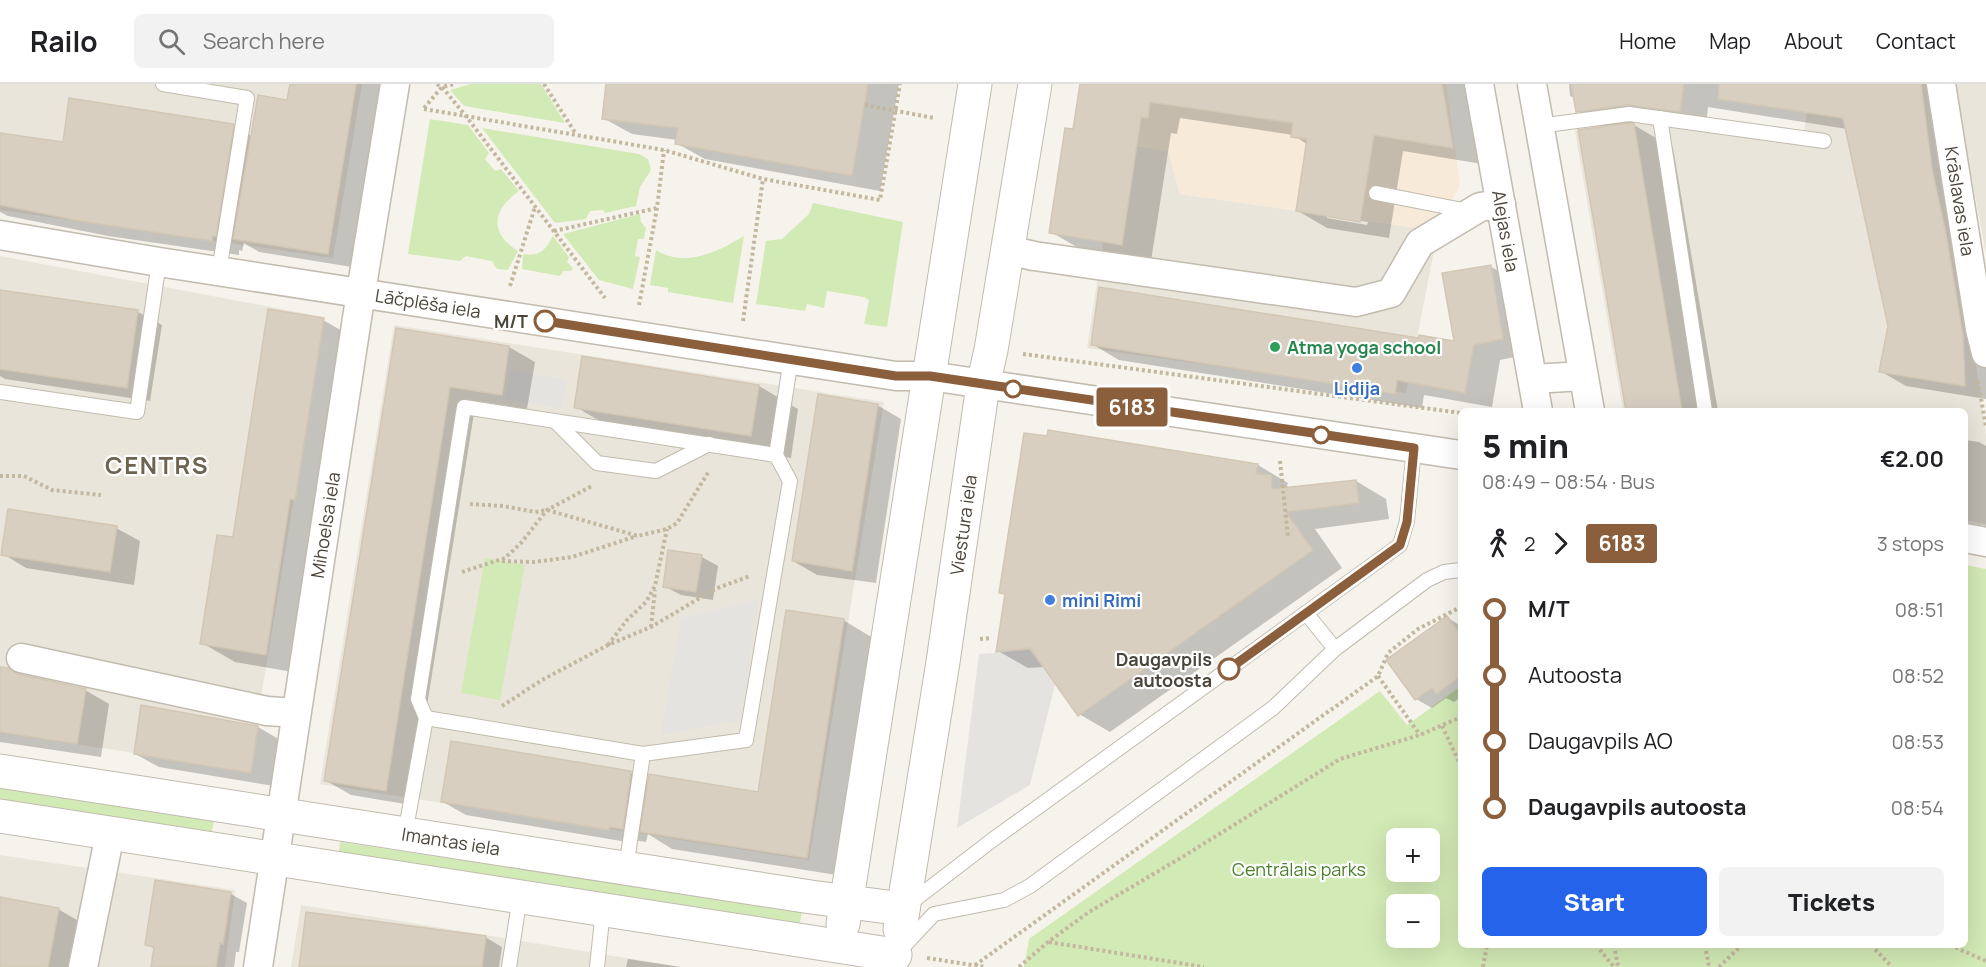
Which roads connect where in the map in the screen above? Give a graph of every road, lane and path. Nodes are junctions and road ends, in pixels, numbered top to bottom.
1 (163, 84) edge
2 (250, 84) edge
3 (395, 84) edge
4 (437, 84) edge
5 (454, 84) edge
6 (544, 84) edge
7 (900, 84) edge
8 (975, 84) edge
9 (1035, 84) edge
10 (1479, 84) edge
11 (1532, 84) edge
12 (1941, 84) edge
13 (442, 87) junction
14 (247, 98) junction
15 (864, 105) dead end
16 (895, 111) junction
17 (465, 115) junction
18 (934, 118) dead end
19 (1660, 118) junction
20 (1539, 126) junction
21 (576, 135) junction
22 (1824, 141) dead end
23 (664, 150) junction
24 (763, 179) junction
25 (1376, 193) dead end
26 (1501, 204) junction
27 (535, 206) junction
28 (657, 208) junction
29 (1471, 212) junction
30 (554, 231) junction
31 (0, 235) edge
32 (1007, 250) junction
33 (159, 262) junction
34 (219, 271) junction
35 (361, 292) junction
36 (501, 314) junction
37 (633, 335) junction
38 (1984, 337) edge
39 (738, 352) junction
40 (1016, 352) dead end
41 (791, 359) junction
42 (930, 376) junction
43 (1583, 376) junction
44 (1533, 379) junction
45 (983, 384) junction
46 (0, 392) edge
47 (1538, 408) edge
48 (1589, 408) edge
49 (1705, 408) edge
50 (1458, 413) edge
51 (556, 422) junction
52 (710, 444) junction
53 (724, 447) junction
54 (1414, 448) junction
55 (776, 455) junction
56 (1458, 455) edge
57 (1280, 461) dead end
58 (629, 467) junction
59 (0, 476) edge
60 (101, 495) dead end
61 (547, 510) junction
62 (446, 518) junction
63 (666, 529) junction
64 (638, 536) junction
65 (1288, 537) dead end
66 (1968, 539) edge
67 (1986, 542) edge
68 (498, 561) junction
69 (777, 566) junction
70 (1458, 570) edge
71 (438, 578) junction
72 (655, 586) junction
73 (1458, 609) edge
74 (1306, 613) junction
75 (651, 627) junction
76 (992, 638) dead end
77 (977, 639) dead end
78 (608, 645) junction
79 (1335, 649) junction
80 (21, 658) dead end
81 (1378, 676) junction
82 (296, 713) junction
83 (426, 718) junction
84 (1458, 718) edge
85 (1442, 726) junction
86 (485, 727) junction
87 (1420, 735) junction
88 (643, 754) junction
89 (1458, 760) edge
90 (0, 771) edge
91 (281, 815) junction
92 (0, 816) edge
93 (110, 834) junction
94 (405, 834) junction
95 (274, 859) junction
96 (626, 869) junction
97 (520, 897) junction
98 (847, 903) junction
99 (903, 909) junction
100 (603, 910) junction
101 (1048, 942) junction
102 (1486, 948) edge
103 (1599, 948) edge
104 (1614, 948) edge
105 (1706, 948) edge
106 (1739, 948) edge
107 (1874, 948) edge
108 (1957, 948) edge
109 (838, 957) edge
110 (905, 960) edge
111 (1986, 961) edge
112 (975, 965) junction
113 (83, 967) edge
114 (258, 967) edge
115 (509, 967) edge
116 (597, 967) edge
117 (985, 967) edge
118 (1019, 967) edge
119 (1204, 967) edge
120 (1483, 967) edge
121 (1616, 967) edge
122 (1709, 967) edge
123 (1719, 967) edge
124 (1892, 967) edge

1 - 14 lane
2 - 14 lane
3 - 35 street, Mihoelsa iela
4 - 13 path
5 - 13 path
6 - 21 path
7 - 16 path
8 - 42 street
9 - 32 street, Viestura iela
10 - 26 street, Alejas iela
11 - 20 street
12 - 38 street, Krāslavas iela
13 - 17 path
13 - 17 path
14 - 34 lane
15 - 16 path
16 - 18 path
16 - 24 path
17 - 21 path
17 - 27 path
19 - 20 lane
19 - 22 lane
19 - 49 lane
20 - 43 street
21 - 23 path
23 - 24 path
23 - 28 path
24 - 39 path
25 - 29 lane
26 - 29 street
26 - 44 street, Alejas iela
27 - 30 path
27 - 36 path
28 - 30 path
28 - 37 path
29 - 32 street
30 - 37 path
31 - 33 street, Lāčplēša iela
32 - 45 street, Viestura iela
33 - 34 street, Lāčplēša iela
33 - 46 lane
34 - 35 street, Lāčplēša iela
35 - 36 street, Lāčplēša iela
35 - 82 street, Mihoelsa iela
36 - 37 street, Lāčplēša iela
37 - 39 street, Lāčplēša iela
39 - 41 street, Lāčplēša iela
40 - 50 path
41 - 42 street, Lāčplēša iela
41 - 55 lane
42 - 45 street, Lāčplēša iela
42 - 98 street
43 - 44 street
43 - 48 street
44 - 47 street, Alejas iela
45 - 54 street, Lāčplēša iela
45 - 99 street, Viestura iela
51 - 52 lane
51 - 58 lane
51 - 62 lane
52 - 53 lane
52 - 58 lane
53 - 55 lane
53 - 63 path
54 - 56 street, Lāčplēša iela
54 - 74 lane
55 - 69 lane
57 - 65 path
58 - 61 path
59 - 60 path
61 - 62 path
61 - 64 path
61 - 68 path
62 - 71 lane
63 - 64 path
63 - 72 path
64 - 68 path
66 - 67 street
68 - 71 path
69 - 75 path
69 - 88 lane
70 - 79 lane
71 - 83 lane
72 - 75 path
72 - 78 path
73 - 81 path
74 - 79 lane
74 - 99 lane
75 - 78 path
76 - 77 path
78 - 86 path
79 - 110 lane
80 - 82 street
81 - 87 path
81 - 112 path
82 - 91 street, Mihoelsa iela
83 - 86 lane
83 - 94 lane
84 - 85 path
85 - 87 path
85 - 89 path
86 - 88 lane
87 - 101 path
88 - 96 lane
90 - 91 street, Imantas iela
91 - 94 street, Imantas iela
91 - 95 street, Mihoelsa iela
92 - 93 street
93 - 95 street
93 - 113 street
94 - 96 street, Imantas iela
95 - 97 street
95 - 114 street, Mihoelsa iela
96 - 98 street, Imantas iela
97 - 100 street
97 - 115 lane
98 - 99 street, Imantas iela
98 - 109 street
99 - 110 street, Viestura iela
100 - 109 street
100 - 116 lane
101 - 118 path
101 - 119 path
102 - 120 path
103 - 121 path
104 - 121 path
105 - 122 path
106 - 123 path
107 - 124 path
108 - 111 path
109 - 110 street
110 - 112 path
112 - 117 path

